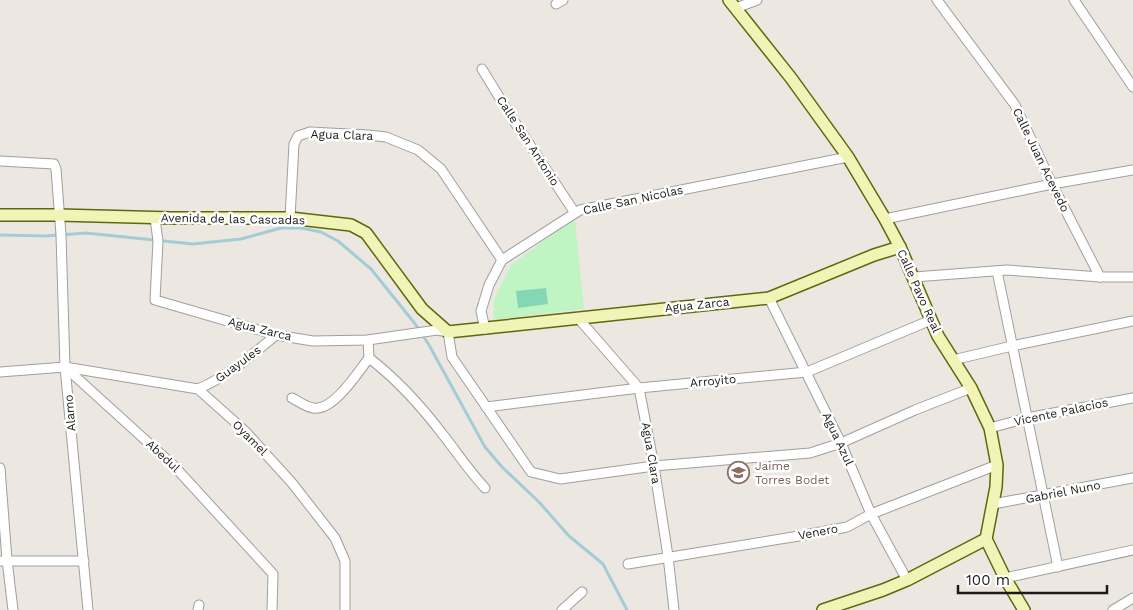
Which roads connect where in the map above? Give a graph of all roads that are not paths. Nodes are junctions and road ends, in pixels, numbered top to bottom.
1 (757, 0) edge
2 (937, 0) edge
3 (1074, 0) edge
4 (733, 4) edge
5 (482, 69) dead end
6 (1133, 87) edge
7 (848, 157) junction
8 (0, 161) edge
9 (1133, 170) edge
10 (1052, 184) junction
11 (576, 213) junction
12 (0, 215) edge
13 (59, 215) junction
14 (155, 218) junction
15 (290, 218) junction
16 (885, 219) junction
17 (900, 247) junction
18 (502, 260) junction
19 (997, 271) junction
20 (914, 277) junction
21 (1100, 277) junction
22 (1133, 277) edge
23 (769, 298) junction
24 (578, 318) junction
25 (931, 320) junction
26 (1133, 321) edge
27 (484, 329) junction
28 (442, 331) junction
29 (276, 335) junction
30 (368, 340) junction
31 (1012, 346) junction
32 (369, 358) junction
33 (954, 360) junction
34 (66, 367) junction
35 (0, 372) edge
36 (807, 372) junction
37 (639, 388) junction
38 (971, 388) junction
39 (198, 389) junction
40 (292, 398) dead end
41 (1133, 398) edge
42 (486, 407) junction
43 (1027, 418) junction
44 (990, 428) junction
45 (841, 443) junction
46 (997, 465) junction
47 (654, 466) junction
48 (0, 468) edge
49 (1133, 478) edge
50 (485, 488) dead end
51 (1044, 496) junction
52 (993, 504) junction
53 (871, 514) junction
54 (986, 539) junction
55 (1133, 550) edge
56 (668, 556) junction
57 (4, 560) edge
58 (84, 561) junction
59 (628, 564) dead end
60 (1058, 567) junction
61 (1005, 578) junction
62 (907, 580) junction
63 (582, 592) dead end
64 (1133, 598) edge
65 (13, 610) edge
66 (88, 610) edge
67 (272, 610) edge
68 (345, 610) edge
69 (562, 610) edge
70 (674, 610) edge
71 (823, 610) edge
72 (1024, 610) edge
73 (1113, 610) edge

1 - 4 street
2 - 10 street, Calle Juan Acevedo
3 - 6 street
4 - 7 street, Calle Pavo Real
5 - 11 street, Calle San Antonio
7 - 11 street, Calle San Nicolas
7 - 16 street, Calle Pavo Real
8 - 13 street, Alamo
9 - 10 street
10 - 16 street
10 - 21 street, Calle Juan Acevedo
11 - 18 street, Calle San Nicolas
12 - 13 street, Avenida de las Cascadas
13 - 14 street, Avenida de las Cascadas
13 - 34 street, Alamo
14 - 15 street, Avenida de las Cascadas
14 - 29 street, Agua Zarca
15 - 18 street, Agua Clara
15 - 28 street, Avenida de las Cascadas
16 - 17 street, Calle Pavo Real
17 - 20 street, Calle Pavo Real
17 - 23 street, Agua Zarca
18 - 27 street
19 - 20 street
19 - 21 street
19 - 31 street
20 - 25 street, Calle Pavo Real
21 - 22 street
23 - 24 street, Agua Zarca
23 - 36 street, Agua Azul
24 - 27 street, Agua Zarca
24 - 37 street
25 - 33 street, Calle Pavo Real
25 - 36 street, Arroyito
26 - 31 street
27 - 28 street, Agua Zarca
28 - 30 street, Agua Zarca
28 - 42 street
29 - 30 street, Agua Zarca
29 - 39 street, Guayules
30 - 32 street
31 - 33 street
31 - 43 street
32 - 40 street
32 - 50 street
33 - 38 street, Calle Pavo Real
34 - 35 street
34 - 39 street
34 - 58 street, Alamo
34 - 67 street, Abedul
36 - 37 street, Arroyito
36 - 45 street, Agua Azul
37 - 42 street, Arroyito
37 - 47 street, Agua Clara
38 - 44 street, Calle Pavo Real
38 - 45 street
39 - 68 street, Oyamel
41 - 43 street, Vicente Palacios
42 - 47 street
43 - 44 street, Vicente Palacios
43 - 51 street
44 - 46 street, Calle Pavo Real
45 - 47 street
45 - 53 street, Agua Azul
46 - 52 street, Calle Pavo Real
46 - 53 street, Venero
47 - 56 street, Agua Clara
48 - 57 street
49 - 51 street, Gabriel Nuno
51 - 52 street, Gabriel Nuno
51 - 60 street
52 - 54 street, Calle Pavo Real
53 - 56 street, Venero
53 - 62 street, Agua Azul
54 - 61 street
54 - 62 street
55 - 60 street
56 - 59 street, Venero
56 - 70 street, Agua Clara
57 - 58 street
57 - 65 street
58 - 66 street, Alamo
60 - 61 street
61 - 72 street
62 - 71 street
63 - 69 street
64 - 73 street

